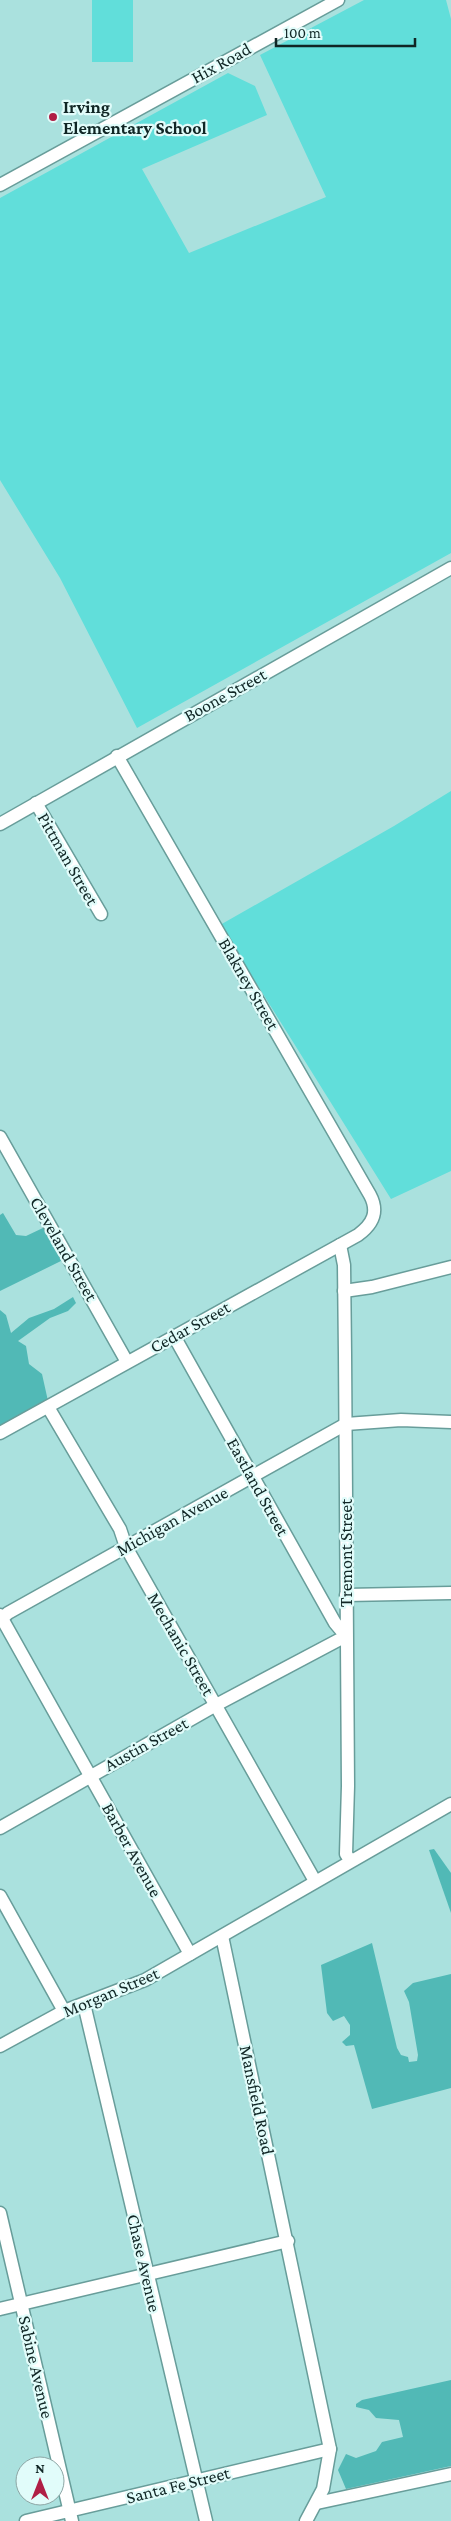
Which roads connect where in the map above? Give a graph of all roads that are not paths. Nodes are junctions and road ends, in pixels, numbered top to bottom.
1 (338, 0) edge
2 (0, 185) edge
3 (451, 568) edge
4 (117, 756) junction
5 (36, 803) junction
6 (0, 824) edge
7 (100, 914) dead end
8 (0, 1137) edge
9 (375, 1216) joint
10 (340, 1245) junction
11 (451, 1267) edge
12 (344, 1291) junction
13 (174, 1336) junction
14 (127, 1362) junction
15 (48, 1407) junction
16 (451, 1422) edge
17 (346, 1424) junction
18 (0, 1433) edge
19 (252, 1476) junction
20 (126, 1547) junction
21 (451, 1592) edge
22 (346, 1595) junction
23 (1, 1618) edge
24 (346, 1636) junction
25 (216, 1705) junction
26 (90, 1775) junction
27 (451, 1804) edge
28 (0, 1828) edge
29 (350, 1860) junction
30 (315, 1881) junction
31 (0, 1896) edge
32 (222, 1936) junction
33 (190, 1954) junction
34 (84, 2004) junction
35 (64, 2011) junction
36 (0, 2046) edge
37 (0, 2213) edge
38 (288, 2241) junction
39 (146, 2274) junction
40 (21, 2304) junction
41 (0, 2309) edge
42 (330, 2449) junction
43 (451, 2474) edge
44 (196, 2480) junction
45 (317, 2503) junction
46 (71, 2516) edge
47 (26, 2521) edge
48 (206, 2521) edge
49 (306, 2521) edge

1 - 2 street, Hix Road
3 - 4 street, Boone Street
4 - 5 street, Boone Street
4 - 9 street, Blakney Street
5 - 6 street, Boone Street
5 - 7 street, Pittman Street
8 - 14 street, Cleveland Street
9 - 10 street, Cedar Street
10 - 12 street, Tremont Street
10 - 13 street, Cedar Street
11 - 12 street
12 - 17 street, Tremont Street
13 - 14 street, Cedar Street
13 - 19 street, Eastland Street
14 - 15 street, Cedar Street
15 - 18 street, Cedar Street
15 - 20 street, Mechanic Street
16 - 17 street
17 - 19 street, Michigan Avenue
17 - 22 street, Tremont Street
19 - 20 street, Michigan Avenue
19 - 24 street, Eastland Street
20 - 23 street, Michigan Avenue
20 - 25 street, Mechanic Street
21 - 22 street
22 - 24 street, Tremont Street
23 - 26 street, Barber Avenue
24 - 25 street, Austin Street
24 - 29 street, Tremont Street
25 - 26 street, Austin Street
25 - 30 street, Mechanic Street
26 - 28 street, Austin Street
26 - 33 street, Barber Avenue
27 - 29 street
29 - 30 street
30 - 32 street
31 - 35 street
32 - 33 street, Morgan Street
32 - 38 street, Mansfield Road
33 - 34 street, Morgan Street
34 - 35 street, Morgan Street
34 - 39 street, Chase Avenue
35 - 36 street, Morgan Street
37 - 40 street, Sabine Avenue
38 - 39 street
38 - 42 street, Mansfield Road
39 - 40 street
39 - 44 street, Chase Avenue
40 - 41 street
40 - 46 street, Sabine Avenue
42 - 44 street, Santa Fe Street
42 - 45 street, Mansfield Road
43 - 45 street
44 - 46 street, Santa Fe Street
44 - 48 street, Chase Avenue
45 - 49 street, Mansfield Road
46 - 47 street, Santa Fe Street

